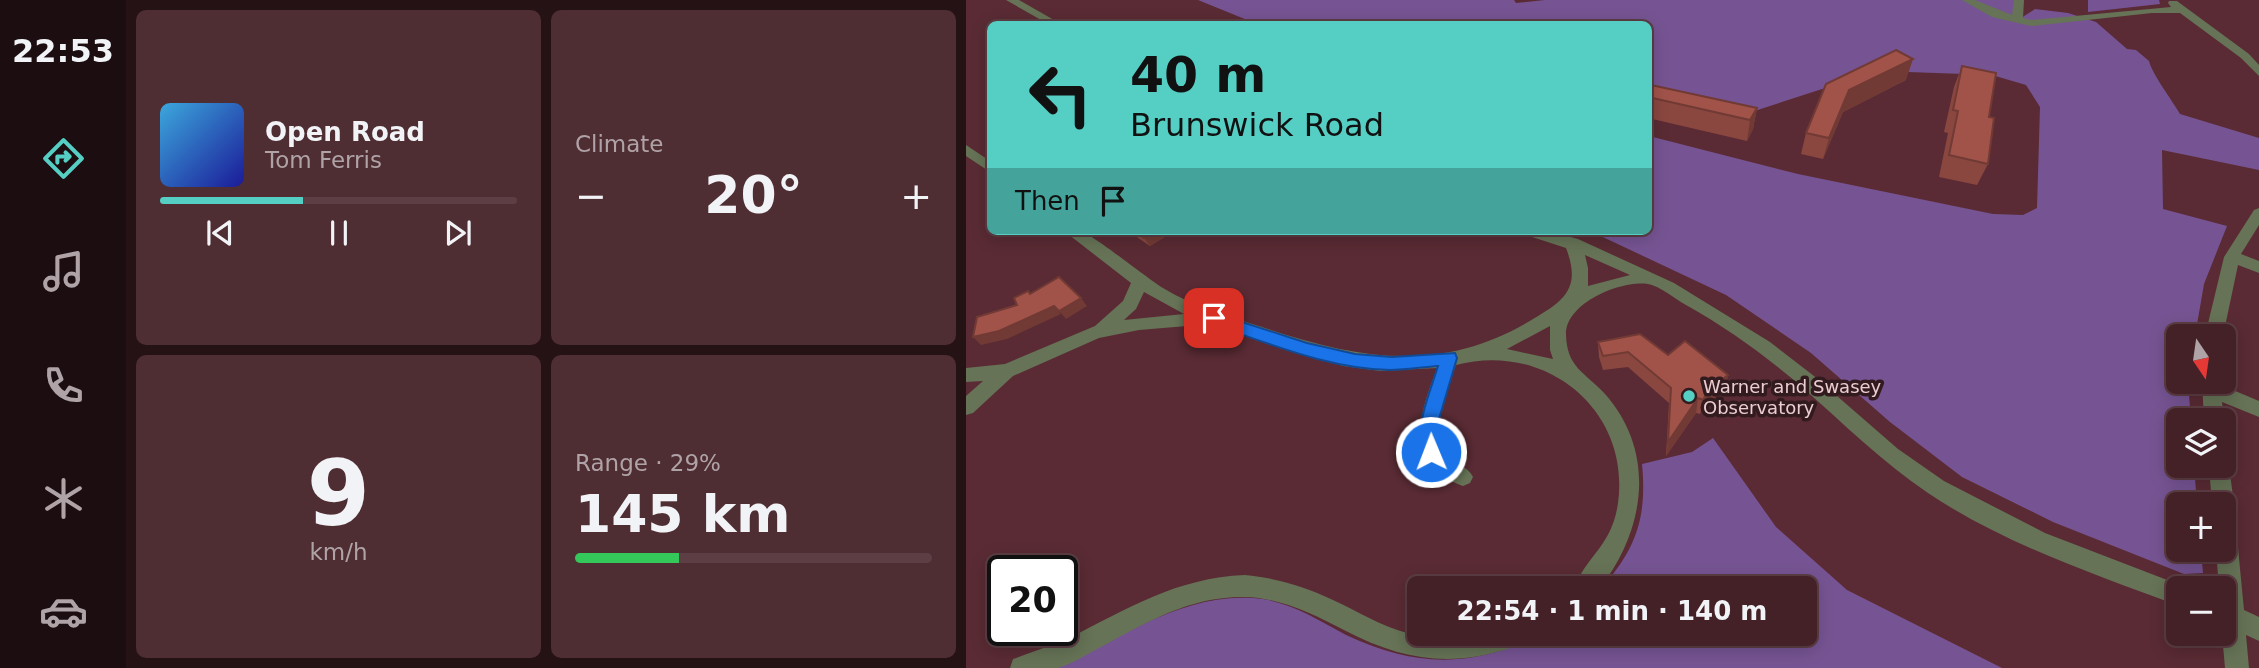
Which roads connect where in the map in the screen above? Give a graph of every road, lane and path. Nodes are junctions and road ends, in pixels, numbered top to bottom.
1 (1011, 0) edge
2 (1967, 0) edge
3 (2019, 0) edge
4 (2171, 0) edge
5 (2180, 10) junction
6 (2017, 20) junction
7 (1050, 21) edge
8 (2230, 44) junction
9 (2259, 50) edge
10 (2259, 72) edge
11 (966, 149) edge
12 (987, 166) edge
13 (2259, 212) edge
14 (1078, 235) edge
15 (1545, 235) edge
16 (1572, 243) junction
17 (2232, 257) junction
18 (2259, 267) edge
19 (1648, 279) junction
20 (1140, 280) junction
21 (1569, 304) junction
22 (1214, 318) junction
23 (2217, 324) edge
24 (1096, 332) junction
25 (1459, 356) junction
26 (1007, 371) junction
27 (1568, 373) junction
28 (966, 375) edge
29 (2229, 394) edge
30 (966, 407) edge
31 (2259, 409) edge
32 (1464, 477) dead end
33 (1594, 576) edge
34 (2166, 590) edge
35 (2236, 618) edge
36 (2259, 629) edge
37 (1407, 644) edge
38 (1418, 646) edge
39 (1478, 646) edge
40 (2234, 646) edge
41 (1022, 668) edge
42 (2237, 668) edge

1 - 7 street
2 - 6 street
3 - 6 street
4 - 5 street
5 - 6 street
5 - 8 street
8 - 9 street
8 - 10 street
11 - 12 street
13 - 17 street
14 - 20 street
15 - 16 street
16 - 19 street
16 - 21 street
17 - 18 street
17 - 23 street
19 - 21 street
19 - 34 street
20 - 22 street
20 - 24 street
21 - 25 street
21 - 27 street
22 - 24 street
22 - 25 street
24 - 26 street
25 - 27 street
25 - 32 street
26 - 28 street
26 - 30 street
27 - 33 street
29 - 31 street
35 - 36 street
37 - 41 street
38 - 39 street
40 - 42 street

